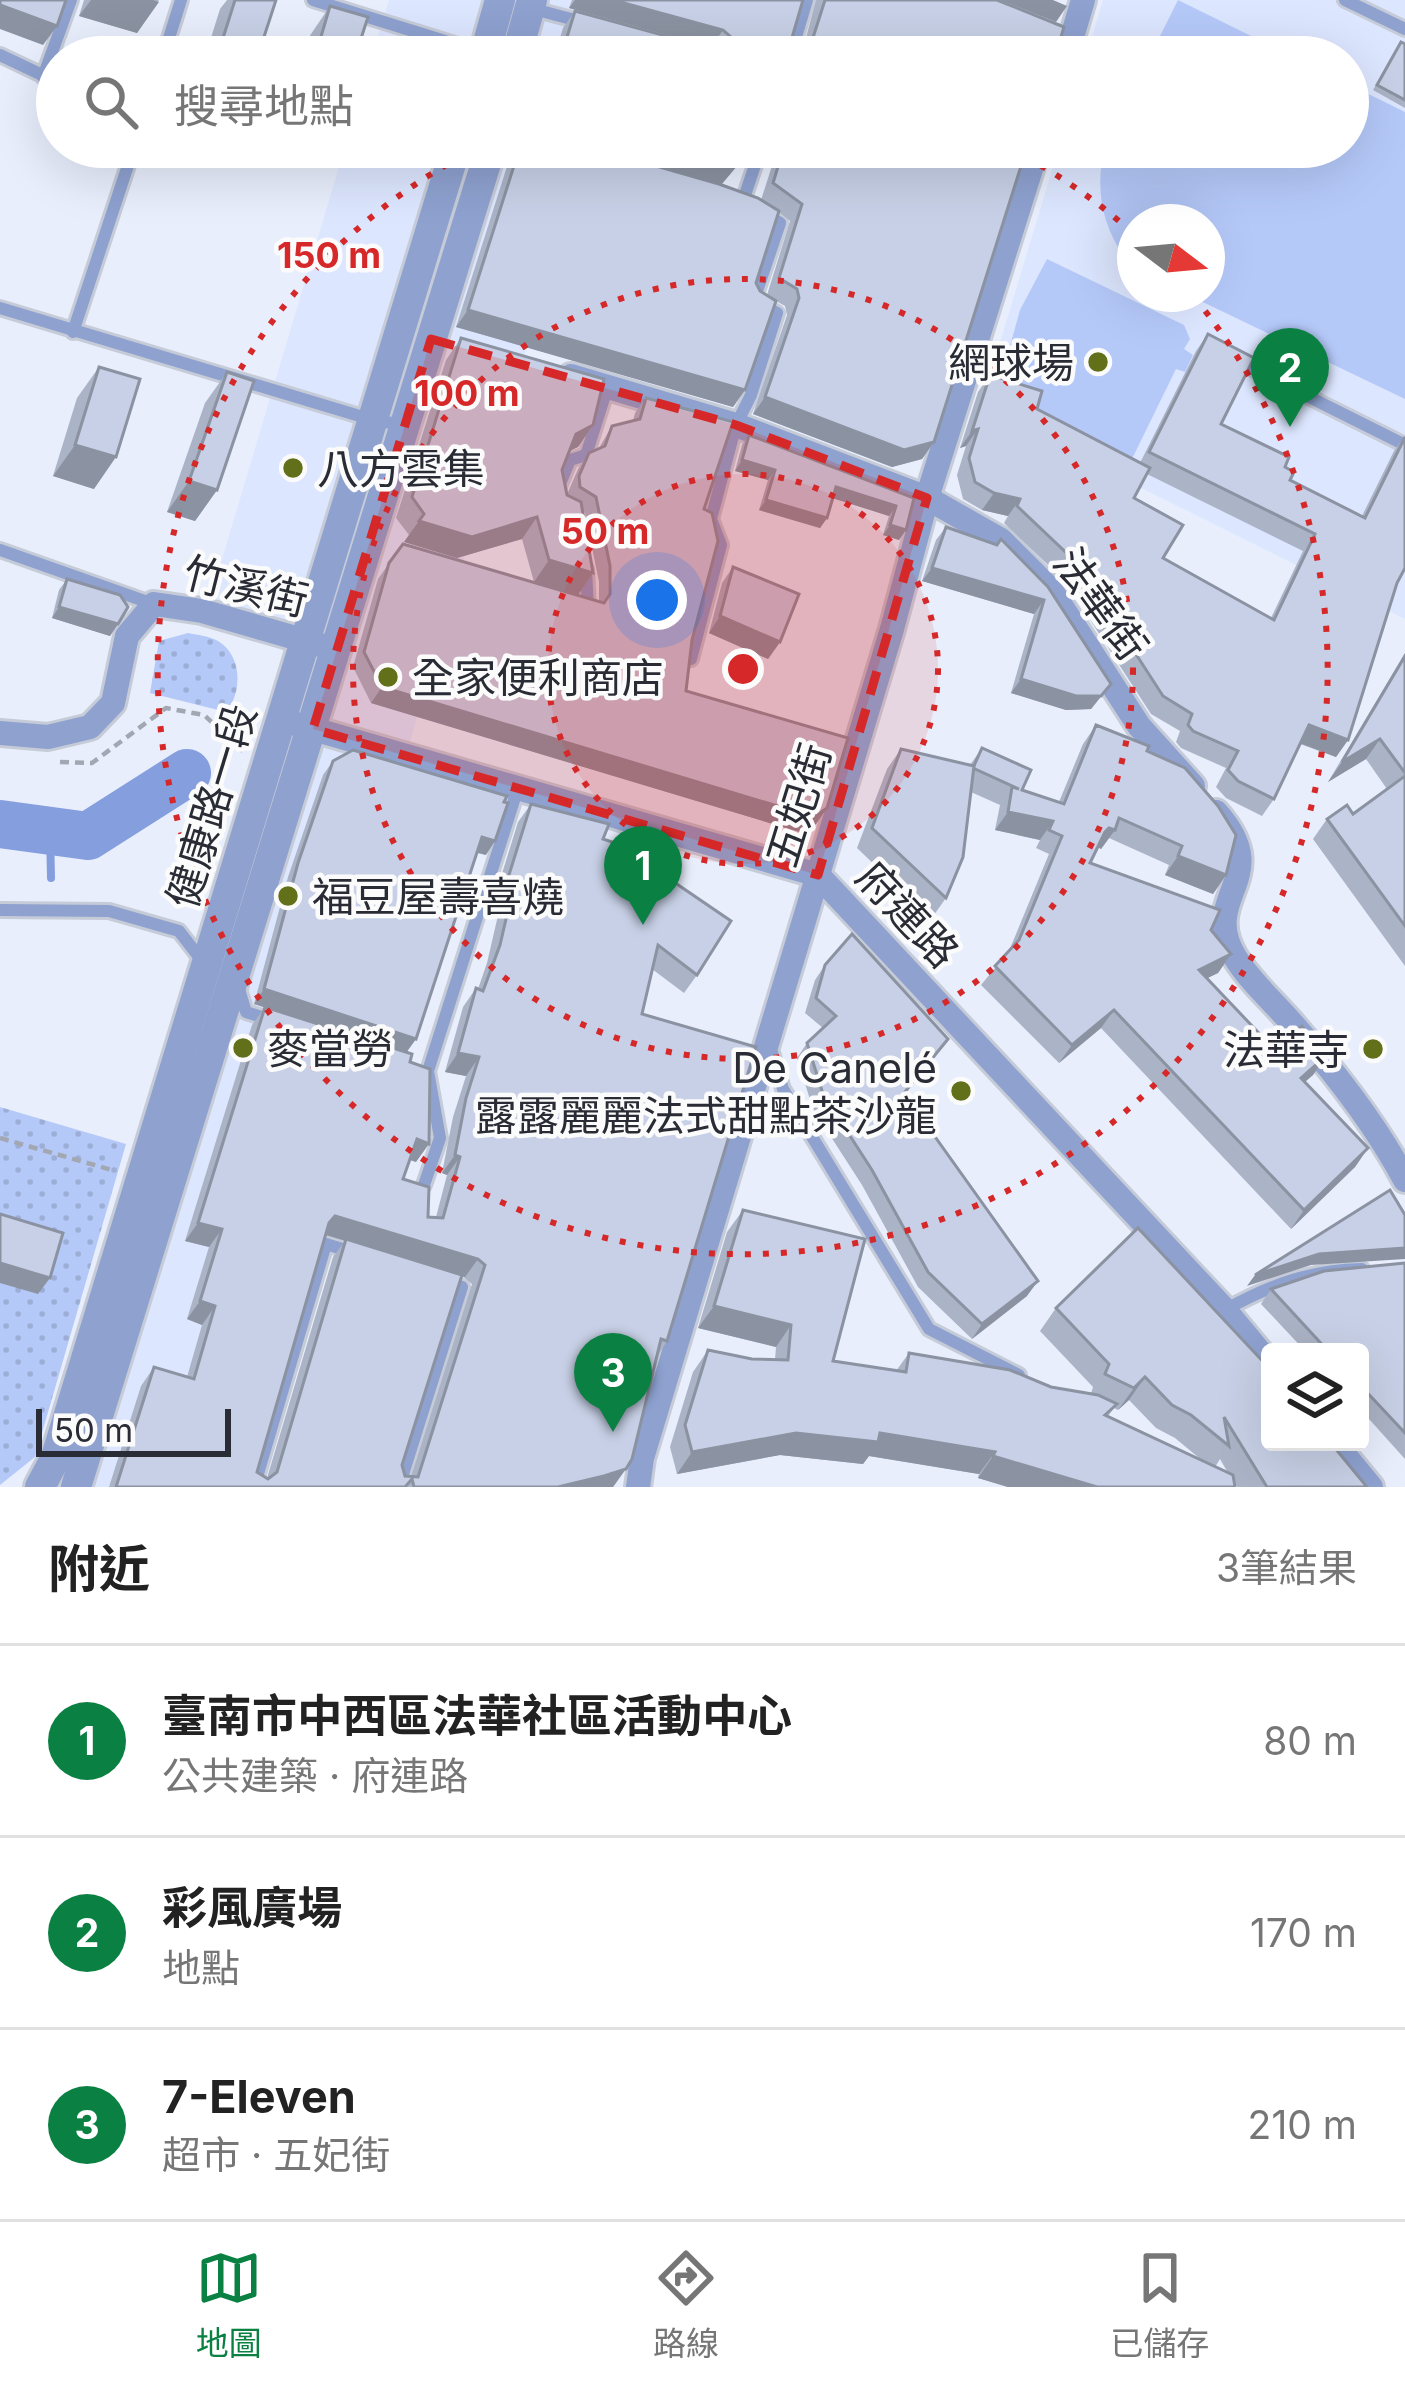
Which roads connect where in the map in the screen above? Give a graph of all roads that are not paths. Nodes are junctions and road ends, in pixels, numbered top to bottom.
1 (71, 0) edge
2 (182, 0) edge
3 (313, 0) edge
4 (807, 0) edge
5 (1083, 0) edge
6 (1345, 0) edge
7 (520, 2) edge
8 (1367, 5) edge
9 (596, 26) edge
10 (1405, 29) edge
11 (62, 36) edge
12 (170, 36) edge
13 (430, 36) edge
14 (504, 36) edge
15 (796, 36) edge
16 (1067, 36) edge
17 (0, 56) edge
18 (36, 73) edge
19 (127, 168) edge
20 (453, 168) edge
21 (483, 168) edge
22 (754, 168) edge
23 (1031, 168) edge
24 (722, 195) edge
25 (743, 201) junction
26 (0, 308) edge
27 (74, 332) junction
28 (428, 338) junction
29 (1227, 356) edge
30 (542, 368) edge
31 (608, 386) junction
32 (373, 420) junction
33 (736, 425) junction
34 (405, 426) junction
35 (1405, 445) edge
36 (927, 497) junction
37 (560, 511) edge
38 (0, 550) edge
39 (584, 561) edge
40 (566, 602) edge
41 (154, 604) junction
42 (306, 640) junction
43 (336, 651) junction
44 (691, 659) edge
45 (282, 719) junction
46 (313, 729) junction
47 (0, 733) edge
48 (518, 787) junction
49 (818, 875) junction
50 (0, 910) edge
51 (221, 972) junction
52 (279, 1023) edge
53 (770, 1042) junction
54 (407, 1064) edge
55 (428, 1071) junction
56 (1405, 1180) edge
57 (424, 1185) edge
58 (371, 1258) edge
59 (1377, 1269) edge
60 (440, 1280) edge
61 (1226, 1310) junction
62 (1261, 1353) edge
63 (1044, 1385) edge
64 (1341, 1451) edge
65 (56, 1456) junction
66 (17, 1487) edge
67 (40, 1487) edge
68 (76, 1487) edge
69 (254, 1487) edge
70 (399, 1487) edge
71 (638, 1487) edge
72 (1371, 1487) edge

1 - 11 lane
2 - 12 lane
3 - 13 lane
4 - 15 lane
5 - 16 street
6 - 8 lane
7 - 9 lane
7 - 14 street
8 - 10 lane
17 - 18 lane
19 - 27 lane
20 - 28 street, 健康路一段
21 - 28 street, 健康路一段
22 - 25 lane
23 - 36 street, 五妃街
24 - 25 lane
25 - 33 lane
26 - 27 lane
27 - 32 lane
28 - 32 street, 健康路一段
28 - 34 street, 健康路一段
29 - 35 lane
30 - 31 street, 法華街
31 - 33 street, 法華街
31 - 37 lane
32 - 34 lane
32 - 42 street, 健康路一段
33 - 36 street, 法華街
33 - 44 lane
34 - 43 street, 健康路一段
36 - 49 street, 五妃街
36 - 56 street, 法華街
38 - 41 lane
39 - 40 lane
41 - 42 street, 竹溪街
41 - 47 street, 竹溪街
42 - 43 street, 竹溪街
42 - 45 street, 健康路一段
43 - 46 street, 健康路一段
45 - 46 street, 府連路
45 - 51 street, 健康路一段
46 - 48 street, 府連路
46 - 51 street, 健康路一段
48 - 49 street, 府連路
48 - 55 lane
49 - 53 street, 五妃街
49 - 61 street, 府連路
50 - 51 lane
51 - 52 lane
51 - 65 street, 健康路一段
51 - 68 street, 健康路一段
53 - 63 lane
53 - 71 street, 五妃街
54 - 55 lane
55 - 57 lane
58 - 69 lane
59 - 61 lane
60 - 70 lane
61 - 62 street, 府連路
64 - 72 street
65 - 66 street
65 - 67 street, 健康路一段

